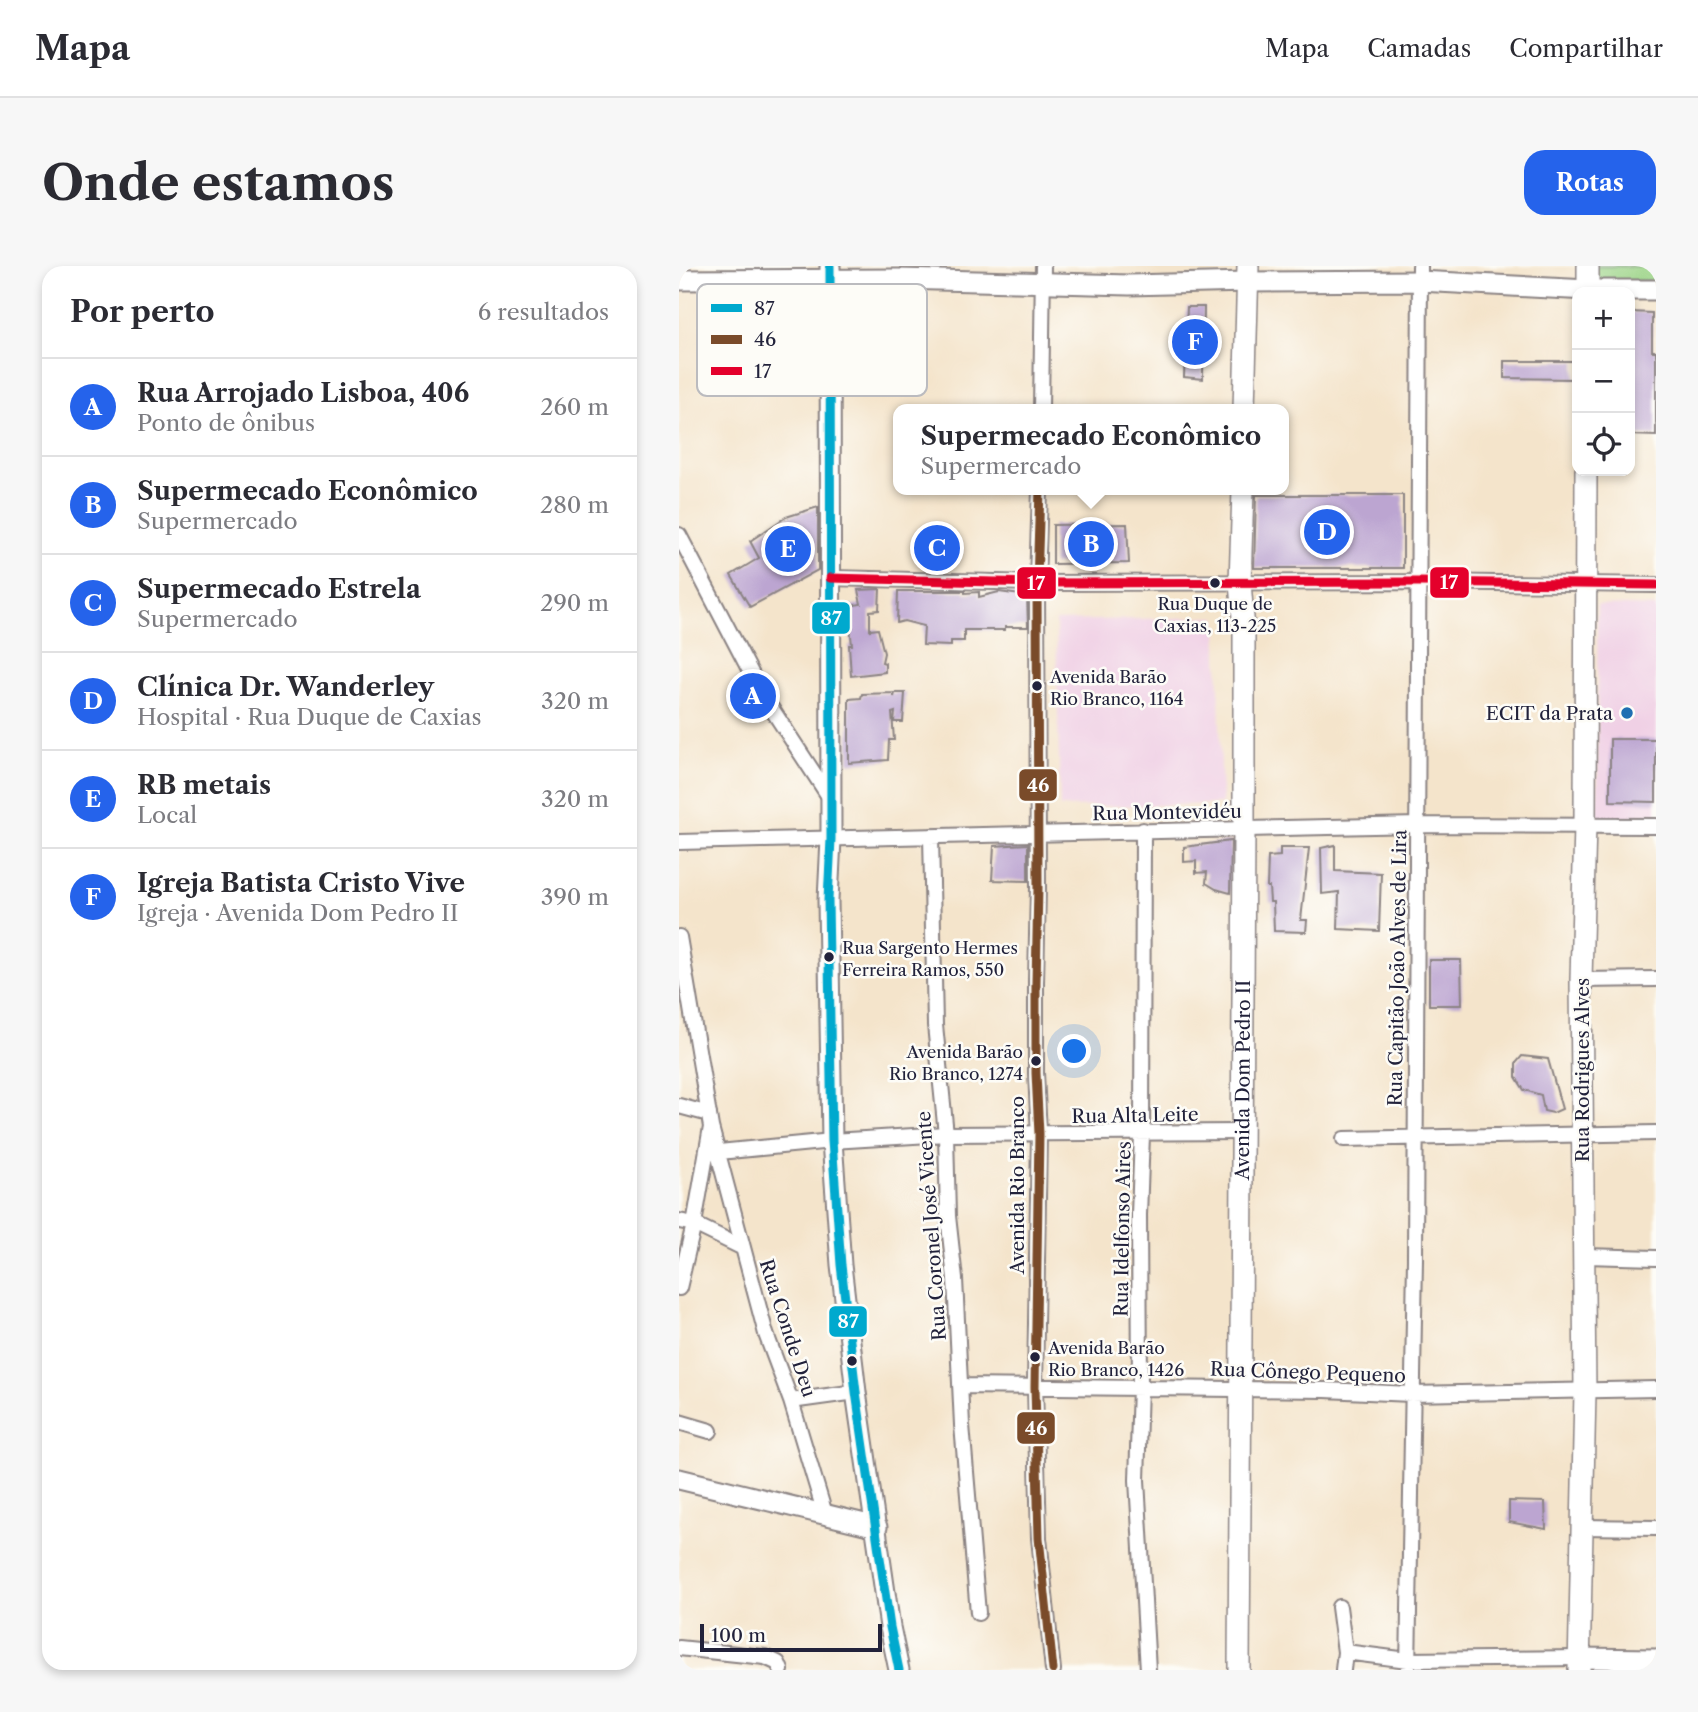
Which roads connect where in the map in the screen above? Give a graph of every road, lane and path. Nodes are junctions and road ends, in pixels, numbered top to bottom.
1 (1588, 266) edge
2 (830, 273) edge
3 (1043, 274) edge
4 (1247, 274) edge
5 (1420, 274) edge
6 (679, 280) edge
7 (1588, 287) edge
8 (1572, 289) edge
9 (1635, 290) edge
10 (1656, 290) edge
11 (830, 396) edge
12 (1041, 404) edge
13 (1244, 404) edge
14 (1586, 476) edge
15 (1040, 495) edge
16 (1243, 495) edge
17 (679, 535) edge
18 (830, 578) junction
19 (1419, 582) junction
20 (1037, 583) junction
21 (1240, 583) junction
22 (1585, 584) junction
23 (1656, 585) edge
24 (830, 799) junction
25 (1418, 825) junction
26 (1585, 825) junction
27 (1656, 827) edge
28 (1143, 830) junction
29 (1244, 831) junction
30 (1038, 832) junction
31 (931, 836) junction
32 (831, 839) junction
33 (679, 842) edge
34 (679, 937) edge
35 (1656, 979) edge
36 (1581, 980) junction
37 (679, 1106) edge
38 (710, 1121) junction
39 (1243, 1132) junction
40 (1656, 1133) edge
41 (946, 1134) junction
42 (1039, 1134) junction
43 (1142, 1135) junction
44 (1582, 1135) junction
45 (1414, 1138) junction
46 (1343, 1139) dead end
47 (832, 1141) junction
48 (719, 1153) junction
49 (679, 1221) edge
50 (694, 1224) junction
51 (743, 1248) junction
52 (1585, 1256) junction
53 (1656, 1258) edge
54 (679, 1288) edge
55 (960, 1386) junction
56 (1035, 1387) junction
57 (1140, 1387) junction
58 (1241, 1389) junction
59 (1656, 1389) edge
60 (856, 1392) junction
61 (1585, 1392) junction
62 (1411, 1394) junction
63 (791, 1401) junction
64 (679, 1422) edge
65 (710, 1432) dead end
66 (679, 1479) edge
67 (825, 1514) junction
68 (877, 1527) junction
69 (1581, 1527) junction
70 (1656, 1528) edge
71 (1339, 1607) dead end
72 (978, 1613) dead end
73 (679, 1648) edge
74 (1345, 1652) junction
75 (1656, 1659) edge
76 (1579, 1664) edge
77 (1408, 1665) edge
78 (780, 1666) edge
79 (899, 1670) edge
80 (1053, 1670) edge
81 (1148, 1670) edge
82 (1239, 1670) edge
83 (1343, 1670) edge

1 - 7 main road
2 - 3 main road
2 - 6 main road
3 - 4 main road
3 - 12 street
4 - 5 main road
4 - 13 main road
5 - 8 main road
5 - 19 street, Rua Capitão João Alves de Lira
9 - 10 main road
11 - 18 main road
14 - 22 main road, Rua Rodrigues Alves
15 - 20 street, Avenida Rio Branco
16 - 21 main road, Avenida Dom Pedro II
17 - 24 street
18 - 20 street
18 - 24 main road
19 - 21 street
19 - 22 street
19 - 25 street, Rua Capitão João Alves de Lira
20 - 21 street
20 - 30 street, Avenida Rio Branco
21 - 29 main road, Avenida Dom Pedro II
22 - 23 street
22 - 26 main road, Rua Rodrigues Alves
24 - 32 main road
25 - 26 street, Rua Montevidéu
25 - 29 street, Rua Montevidéu
25 - 45 street, Rua Capitão João Alves de Lira
26 - 27 street, Rua Montevidéu
26 - 36 main road, Rua Rodrigues Alves
28 - 29 street, Rua Montevidéu
28 - 30 street, Rua Montevidéu
28 - 43 street, Rua Idelfonso Aires
29 - 39 main road, Avenida Dom Pedro II
30 - 31 street, Rua Montevidéu
30 - 42 street, Avenida Rio Branco
31 - 32 street, Rua Montevidéu
31 - 41 street, Rua Coronel José Vicente
32 - 33 street, Rua Montevidéu
32 - 47 main road
34 - 38 street
35 - 36 street
36 - 44 main road, Rua Rodrigues Alves
37 - 38 street
38 - 48 street
38 - 50 street
39 - 43 street, Rua Alta Leite
39 - 58 main road, Avenida Dom Pedro II
40 - 44 street
41 - 42 street, Rua Alta Leite
41 - 47 street, Rua Alta Leite
41 - 55 street, Rua Coronel José Vicente
42 - 43 street, Rua Alta Leite
42 - 56 street, Avenida Rio Branco
43 - 57 street, Rua Idelfonso Aires
44 - 45 street
44 - 52 main road, Rua Rodrigues Alves
45 - 46 street
45 - 62 street, Rua Capitão João Alves de Lira
47 - 48 street, Rua Alta Leite
47 - 60 main road
48 - 51 street, Rua Conde Deu
49 - 50 street
50 - 51 street
50 - 54 street
51 - 63 street, Rua Conde Deu
52 - 53 street
52 - 61 main road, Rua Rodrigues Alves
55 - 56 street, Rua Cônego Pequeno
55 - 72 street, Rua Coronel José Vicente
56 - 57 street, Rua Cônego Pequeno
56 - 80 street, Avenida Rio Branco
57 - 58 street, Rua Cônego Pequeno
57 - 81 street, Rua Idelfonso Aires
58 - 62 street, Rua Cônego Pequeno
58 - 82 main road, Avenida Dom Pedro II
59 - 61 street, Rua Cônego Pequeno
60 - 63 street
60 - 68 main road
61 - 62 street, Rua Cônego Pequeno
61 - 69 main road, Rua Rodrigues Alves
62 - 77 street, Rua Capitão João Alves de Lira
63 - 67 street, Rua Conde Deu
64 - 65 street
66 - 67 main road
67 - 68 main road
68 - 79 main road
69 - 70 street
69 - 76 main road, Rua Rodrigues Alves
71 - 74 street
73 - 78 street
74 - 77 street
74 - 83 street
75 - 76 main road
76 - 77 street

